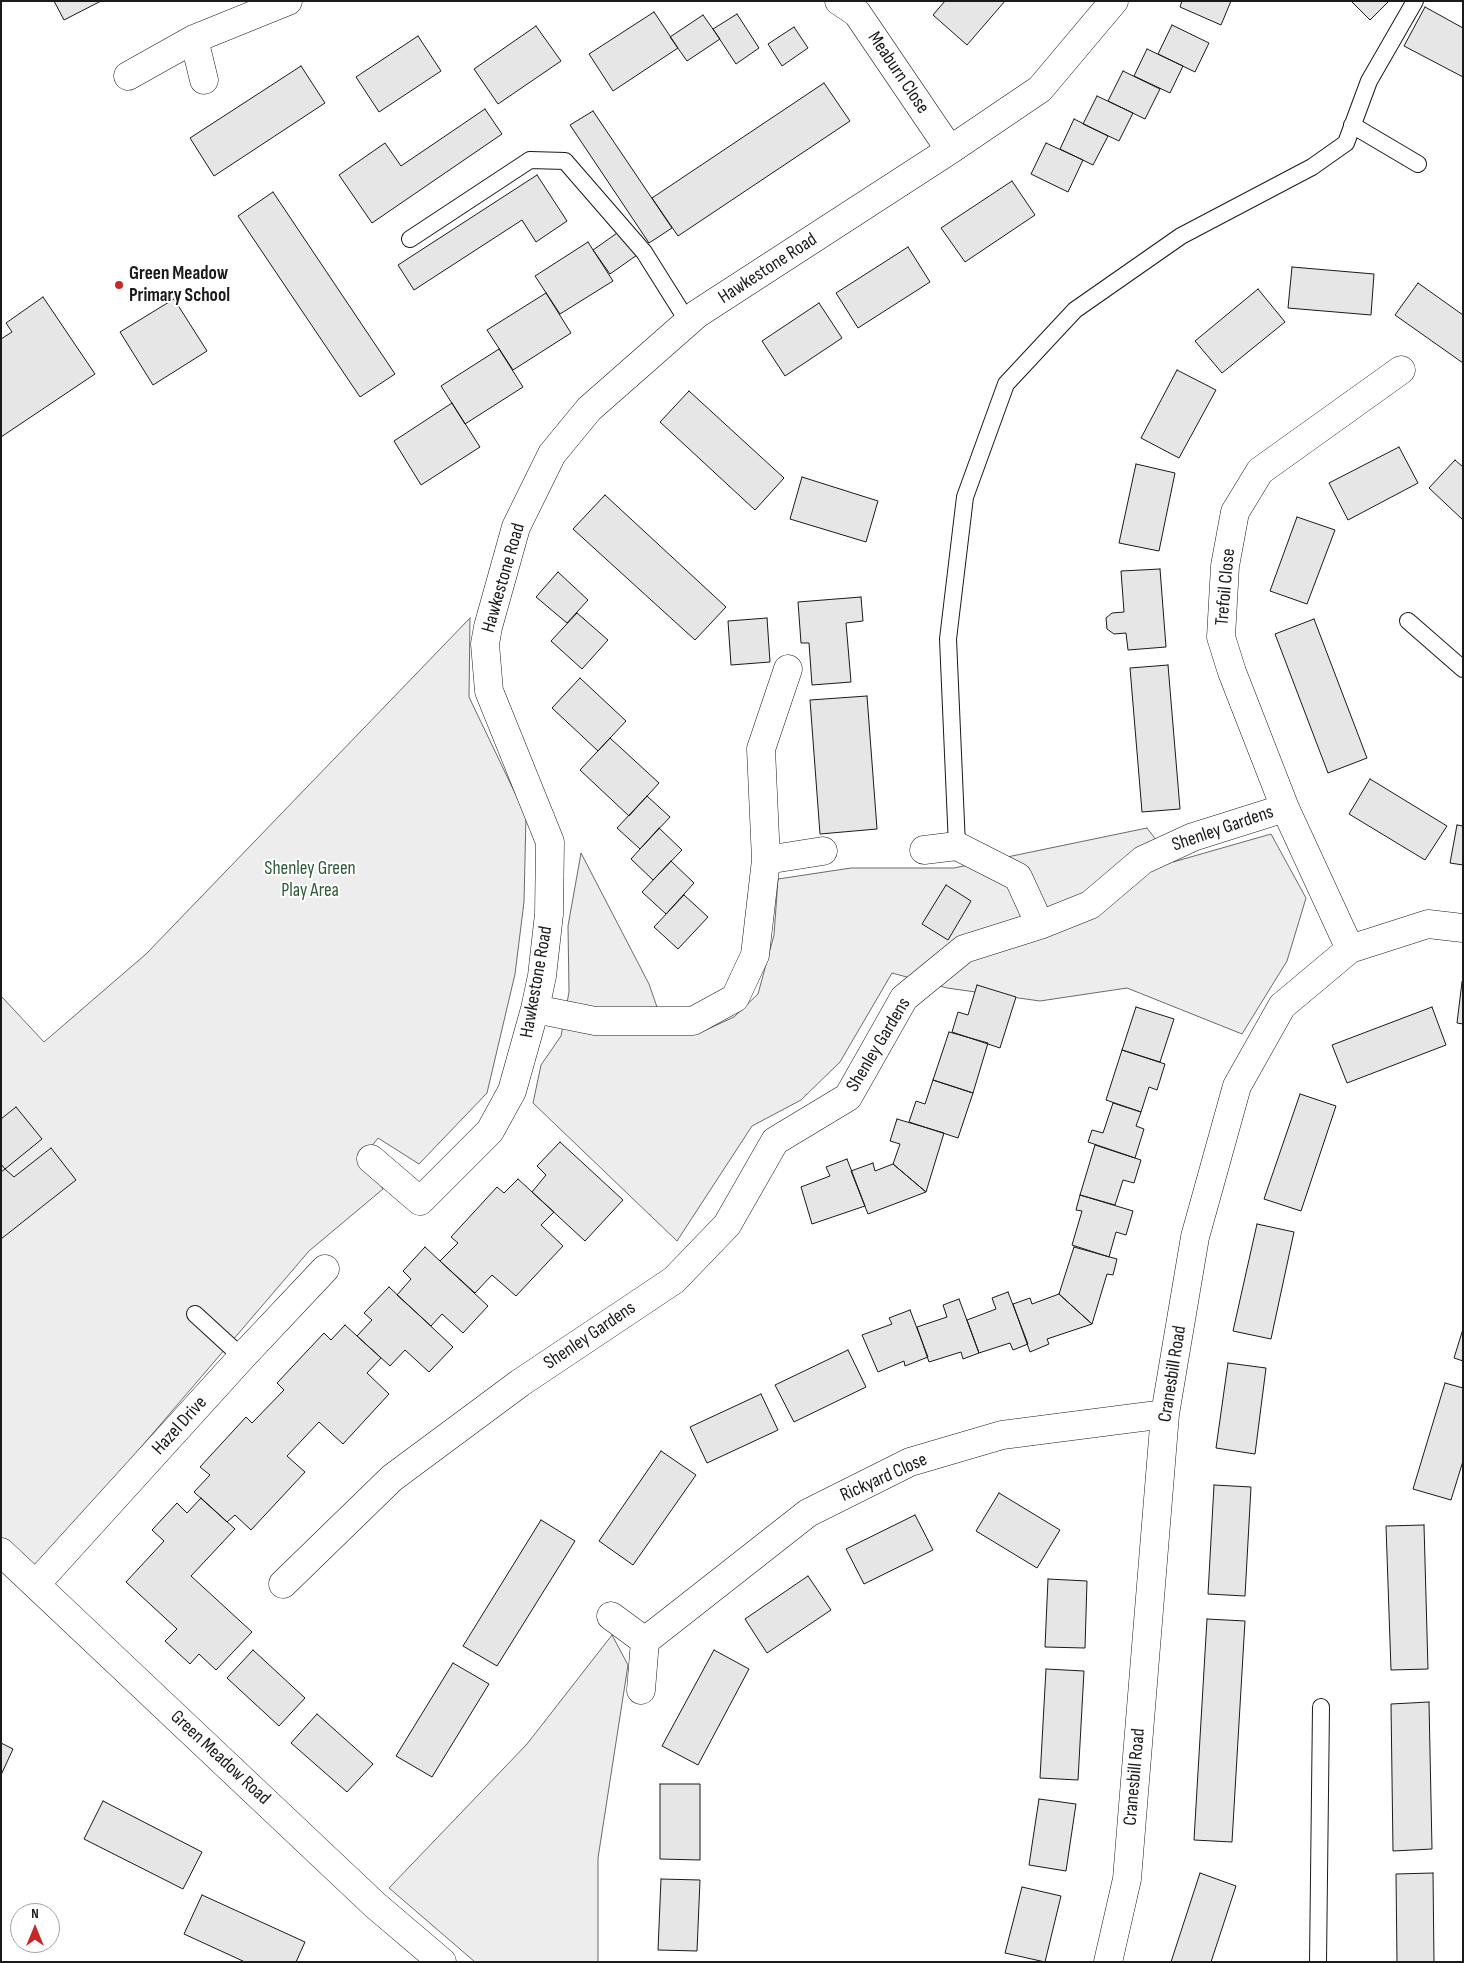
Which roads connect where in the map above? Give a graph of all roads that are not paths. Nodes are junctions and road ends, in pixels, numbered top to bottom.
1 (288, 1) edge
2 (839, 1) edge
3 (1114, 1) edge
4 (1416, 1) edge
5 (194, 40) junction
6 (128, 76) dead end
7 (204, 80) dead end
8 (1352, 125) junction
9 (950, 150) junction
10 (1418, 164) dead end
11 (410, 239) dead end
12 (688, 322) junction
13 (1401, 370) dead end
14 (1408, 621) dead end
15 (1463, 669) edge
16 (788, 670) dead end
17 (1285, 808) junction
18 (956, 846) junction
19 (924, 850) dead end
20 (822, 851) dead end
21 (766, 860) junction
22 (1040, 925) junction
23 (1463, 928) edge
24 (1350, 949) junction
25 (535, 1009) junction
26 (372, 1159) dead end
27 (326, 1269) dead end
28 (195, 1314) dead end
29 (242, 1358) junction
30 (1165, 1414) junction
31 (1, 1552) edge
32 (36, 1584) junction
33 (283, 1584) dead end
34 (611, 1616) dead end
35 (645, 1641) junction
36 (641, 1690) dead end
37 (1321, 1706) dead end
38 (442, 1962) edge
39 (1108, 1962) edge
40 (1318, 1962) edge

1 - 5 street
2 - 9 street, Meaburn Close
3 - 9 street, Hawkestone Road
4 - 8 lane
5 - 6 street
5 - 7 street
8 - 10 lane
8 - 18 lane
9 - 12 street, Hawkestone Road
11 - 12 lane
12 - 25 street, Hawkestone Road
13 - 17 street, Trefoil Close
14 - 15 lane
16 - 21 street
17 - 22 street, Shenley Gardens
17 - 24 street, Trefoil Close
18 - 19 street
18 - 22 street
20 - 21 street
21 - 25 street
22 - 33 street, Shenley Gardens
23 - 24 street, Cranesbill Road
24 - 30 street, Cranesbill Road
25 - 26 street, Hawkestone Road
27 - 29 street, Hazel Drive
28 - 29 lane
29 - 32 street, Hazel Drive
30 - 35 street, Rickyard Close
30 - 39 street, Cranesbill Road
31 - 32 street, Green Meadow Road
32 - 38 street, Green Meadow Road
34 - 35 street
35 - 36 street
37 - 40 lane

